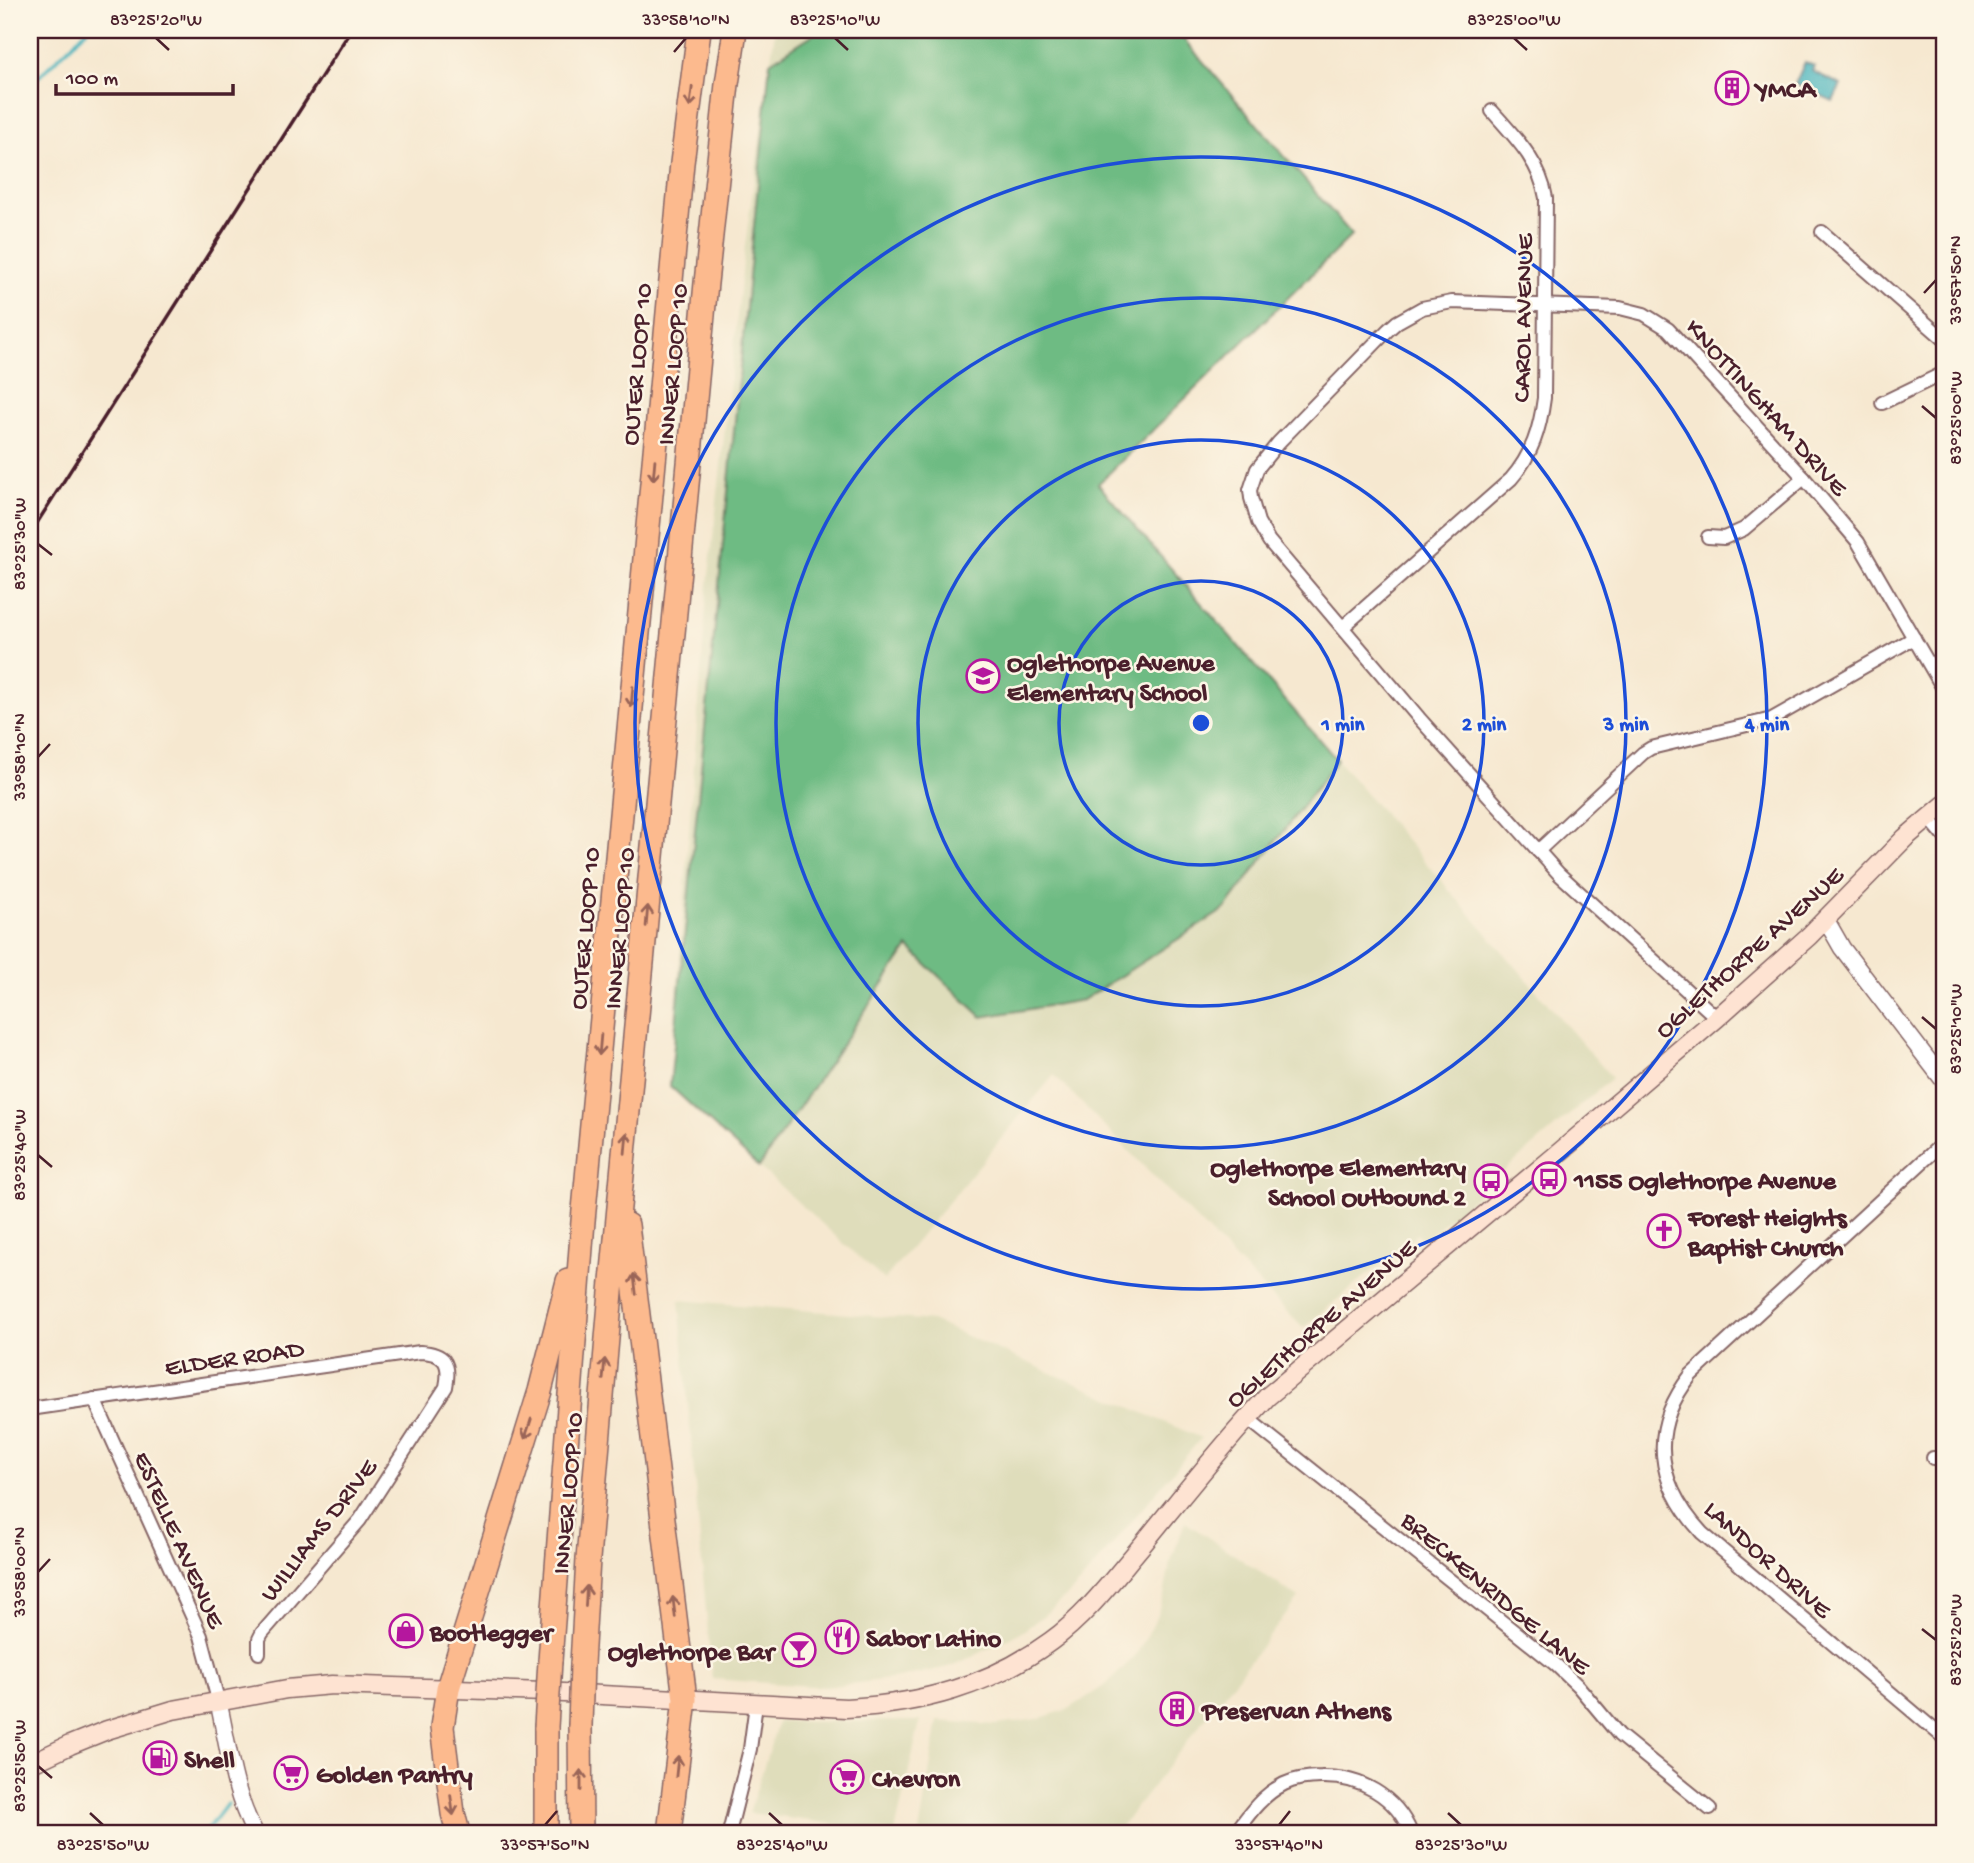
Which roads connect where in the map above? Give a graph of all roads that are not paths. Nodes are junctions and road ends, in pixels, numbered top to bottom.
1 (699, 30) edge
2 (735, 30) edge
3 (1492, 111) dead end
4 (1822, 232) dead end
5 (1546, 306) junction
6 (1944, 339) edge
7 (1944, 373) edge
8 (1882, 404) dead end
9 (1804, 478) junction
10 (1708, 537) dead end
11 (1342, 627) junction
12 (1914, 638) junction
13 (1944, 690) edge
14 (1944, 805) edge
15 (1928, 817) junction
16 (1944, 836) edge
17 (1538, 851) junction
18 (1826, 920) junction
19 (1717, 1018) junction
20 (1944, 1081) edge
21 (1944, 1142) edge
22 (622, 1185) junction
23 (583, 1221) junction
24 (443, 1358) joint
25 (94, 1399) junction
26 (30, 1409) edge
27 (1247, 1418) junction
28 (258, 1653) dead end
29 (448, 1688) junction
30 (685, 1699) junction
31 (218, 1700) junction
32 (756, 1704) junction
33 (1944, 1738) edge
34 (30, 1764) edge
35 (1710, 1809) dead end
36 (255, 1833) edge
37 (458, 1833) edge
38 (546, 1833) edge
39 (581, 1833) edge
40 (669, 1833) edge
41 (729, 1833) edge
42 (1235, 1833) edge
43 (1411, 1833) edge

1 -> 23 highway, OUTER LOOP 10
22 -> 2 highway, INNER LOOP 10
3 - 5 street, CAROL AVENUE
4 - 6 street
5 - 9 street, KNOTTINGHAM DRIVE
5 - 11 street, CAROL AVENUE
5 - 11 street, KNOTTINGHAM DRIVE
7 - 8 street
9 - 10 street
9 - 12 street, KNOTTINGHAM DRIVE
11 - 17 street, KNOTTINGHAM DRIVE
12 - 13 street, KNOTTINGHAM DRIVE
12 - 17 street
14 - 15 main road, OGLETHORPE AVENUE
15 - 16 street
15 - 18 main road, OGLETHORPE AVENUE
17 - 19 street, KNOTTINGHAM DRIVE
18 - 19 main road, OGLETHORPE AVENUE
18 - 20 street
19 - 27 main road, OGLETHORPE AVENUE
21 - 33 street, LANDOR DRIVE
30 -> 22 highway
39 -> 22 highway, INNER LOOP 10, bridge
23 -> 29 highway
23 - 38 highway, OUTER LOOP 10, bridge
24 - 25 street, ELDER ROAD
24 - 28 street, WILLIAMS DRIVE
25 - 26 street, ELDER ROAD
25 - 31 street, ESTELLE AVENUE
27 - 32 main road, OGLETHORPE AVENUE
27 - 35 street, BRECKENRIDGE LANE
29 - 30 main road, OGLETHORPE AVENUE
29 - 31 main road, OGLETHORPE AVENUE
29 -> 37 highway
30 - 32 main road, OGLETHORPE AVENUE
40 -> 30 highway
31 - 34 main road, OGLETHORPE AVENUE
31 - 36 street
32 - 41 street
42 - 43 street

